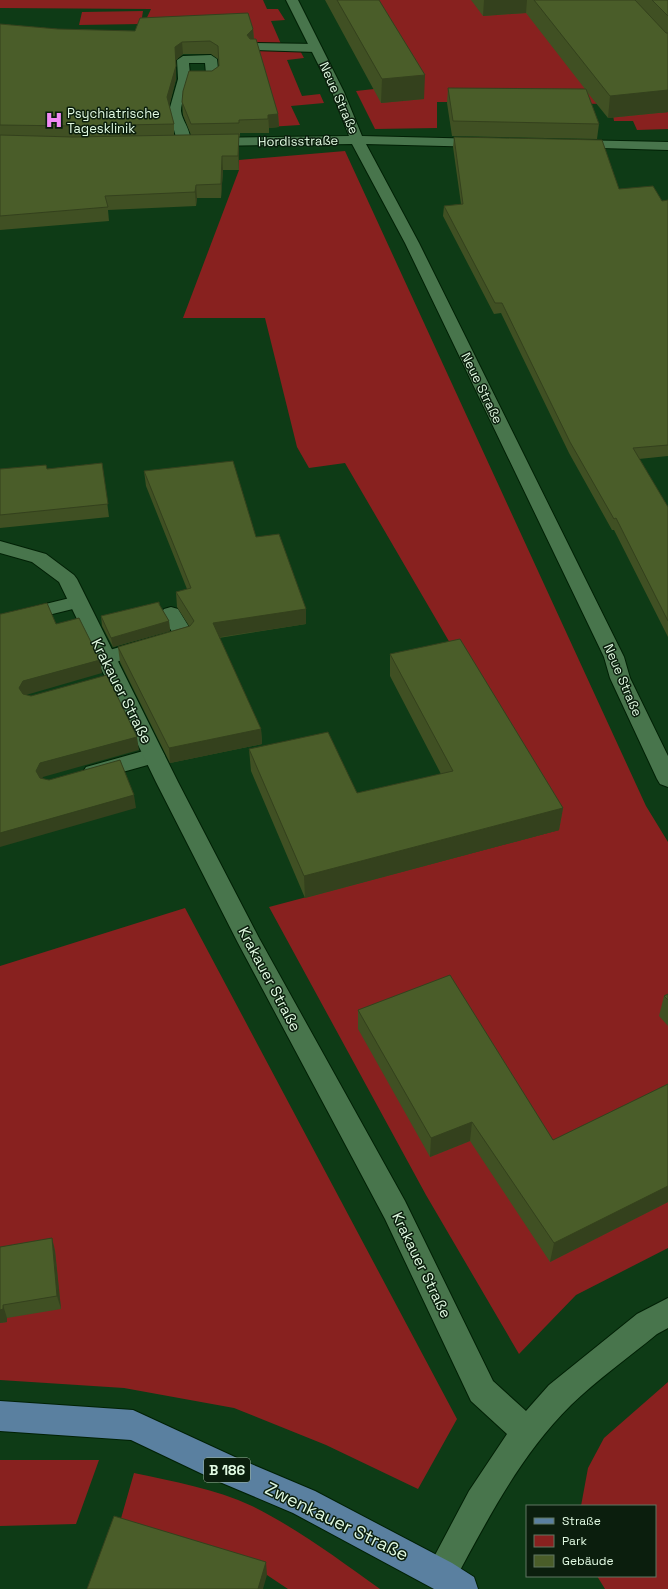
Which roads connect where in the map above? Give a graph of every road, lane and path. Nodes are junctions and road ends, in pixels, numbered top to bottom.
1 (292, 0) edge
2 (255, 47) edge
3 (316, 48) junction
4 (184, 79) dead end
5 (357, 140) junction
6 (183, 142) junction
7 (167, 143) edge
8 (495, 143) edge
9 (564, 144) edge
10 (668, 146) edge
11 (0, 546) edge
12 (78, 602) junction
13 (171, 614) dead end
14 (6, 620) edge
15 (106, 658) junction
16 (154, 756) junction
17 (73, 778) edge
18 (668, 779) edge
19 (668, 1312) edge
20 (0, 1416) edge
21 (527, 1432) junction
22 (451, 1581) edge

1 - 3 street, Neue Straße
2 - 3 street
3 - 5 street, Neue Straße
4 - 6 street
5 - 6 street, Hordisstraße
5 - 8 street, Hordisstraße
5 - 18 street, Neue Straße
6 - 7 street, Hordisstraße
9 - 10 street
11 - 12 street, Krakauer Straße
12 - 14 street
12 - 15 street, Krakauer Straße
13 - 15 street
15 - 16 street, Krakauer Straße
16 - 17 street
16 - 21 street, Krakauer Straße
19 - 21 street
20 - 22 main road, Zwenkauer Straße / B 186
21 - 22 street

